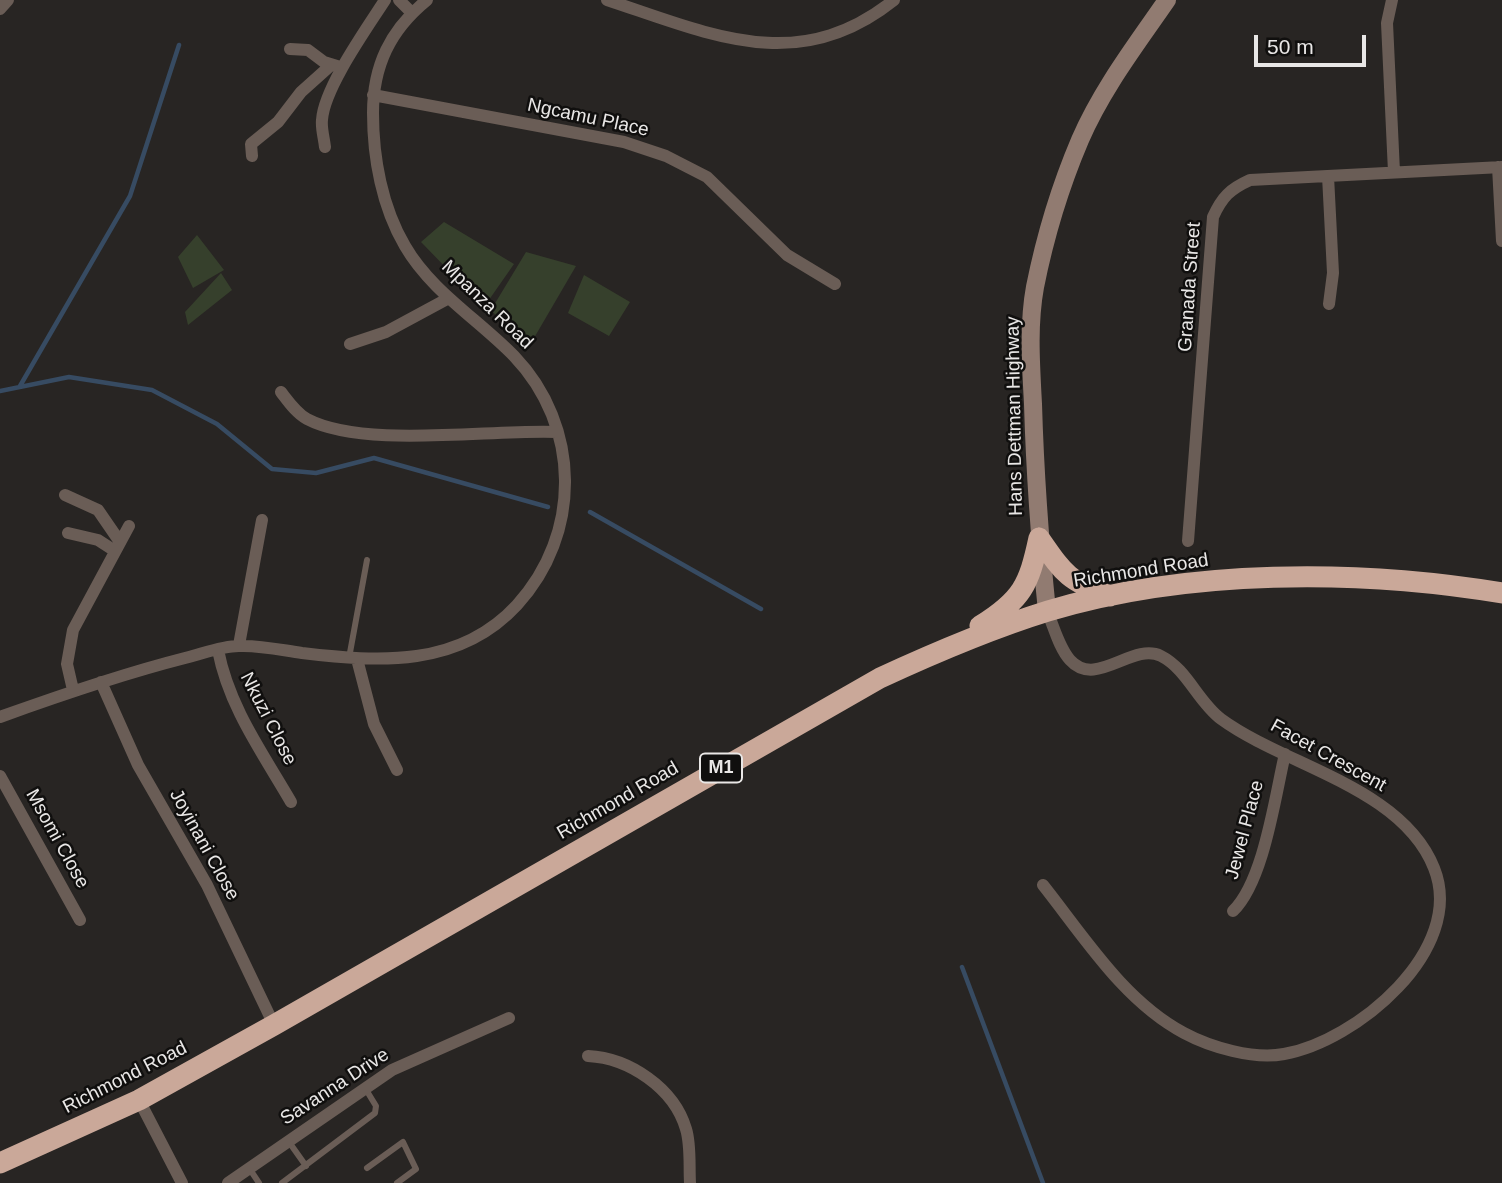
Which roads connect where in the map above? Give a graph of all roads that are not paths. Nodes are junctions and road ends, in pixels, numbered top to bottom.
1 (8, 0) edge
2 (385, 0) edge
3 (398, 0) edge
4 (427, 0) edge
5 (607, 0) edge
6 (894, 0) edge
7 (1167, 0) edge
8 (1391, 0) edge
9 (0, 9) edge
10 (412, 13) junction
11 (290, 49) dead end
12 (344, 65) junction
13 (330, 66) junction
14 (373, 95) junction
15 (325, 147) dead end
16 (252, 156) dead end
17 (1500, 167) edge
18 (1394, 172) junction
19 (1328, 176) junction
20 (1502, 241) edge
21 (835, 284) dead end
22 (449, 298) junction
23 (1329, 304) dead end
24 (350, 344) dead end
25 (281, 392) dead end
26 (557, 432) junction
27 (65, 495) dead end
28 (262, 520) dead end
29 (129, 526) dead end
30 (68, 533) dead end
31 (1039, 538) junction
32 (1188, 541) dead end
33 (117, 546) junction
34 (367, 560) dead end
35 (1502, 593) edge
36 (1111, 597) junction
37 (1047, 611) junction
38 (239, 645) junction
39 (218, 650) junction
40 (939, 650) junction
41 (353, 659) junction
42 (101, 682) junction
43 (73, 690) junction
44 (0, 717) edge
45 (1285, 754) junction
46 (397, 770) dead end
47 (0, 776) edge
48 (291, 802) dead end
49 (1043, 885) dead end
50 (1233, 911) dead end
51 (80, 920) dead end
52 (509, 1018) dead end
53 (274, 1025) junction
54 (588, 1056) dead end
55 (364, 1087) junction
56 (139, 1100) junction
57 (288, 1141) junction
58 (0, 1163) edge
59 (306, 1166) junction
60 (249, 1168) junction
61 (367, 1168) dead end
62 (182, 1183) edge
63 (228, 1183) edge
64 (259, 1183) edge
65 (282, 1183) edge
66 (397, 1183) edge
67 (690, 1183) edge

1 - 9 street
2 - 12 street
3 - 10 street
4 - 10 street, Mpanza Road
5 - 6 street
7 - 31 street, Hans Dettman Highway
8 - 18 street
10 - 14 street, Mpanza Road
11 - 13 street
12 - 13 street
12 - 15 street
13 - 16 street
14 - 21 street, Ngcamu Place
14 - 22 street, Mpanza Road
17 - 18 street, Granada Street
17 - 20 street
18 - 19 street, Granada Street
19 - 23 street
19 - 32 street, Granada Street
22 - 24 street
22 - 26 street, Mpanza Road
25 - 26 street
26 - 41 street, Mpanza Road
27 - 33 street
28 - 38 street
29 - 33 street
30 - 33 street
31 - 36 highway
31 - 37 street, Hans Dettman Highway
31 - 40 highway
33 - 43 street
34 - 41 lane
35 - 36 highway, Richmond Road / M1
36 - 37 highway, Richmond Road / M1
37 - 40 highway, Richmond Road / M1
37 - 45 street, Facet Crescent
38 - 39 street, Mpanza Road
38 - 41 street, Mpanza Road
39 - 42 street, Mpanza Road
39 - 48 street, Nkuzi Close
40 - 53 highway, Richmond Road / M1
41 - 46 street
42 - 43 street, Mpanza Road
42 - 53 street, Joyinani Close
43 - 44 street, Mpanza Road
45 - 49 street, Facet Crescent
45 - 50 street, Jewel Place
47 - 51 street, Msomi Close
52 - 55 street, Savanna Drive
53 - 56 highway, Richmond Road / M1
54 - 67 street
55 - 57 street, Savanna Drive
55 - 59 lane
56 - 58 highway, Richmond Road / M1
56 - 62 street
57 - 59 lane
57 - 60 street, Savanna Drive
59 - 65 lane
60 - 63 street, Savanna Drive
60 - 64 lane
61 - 66 lane

